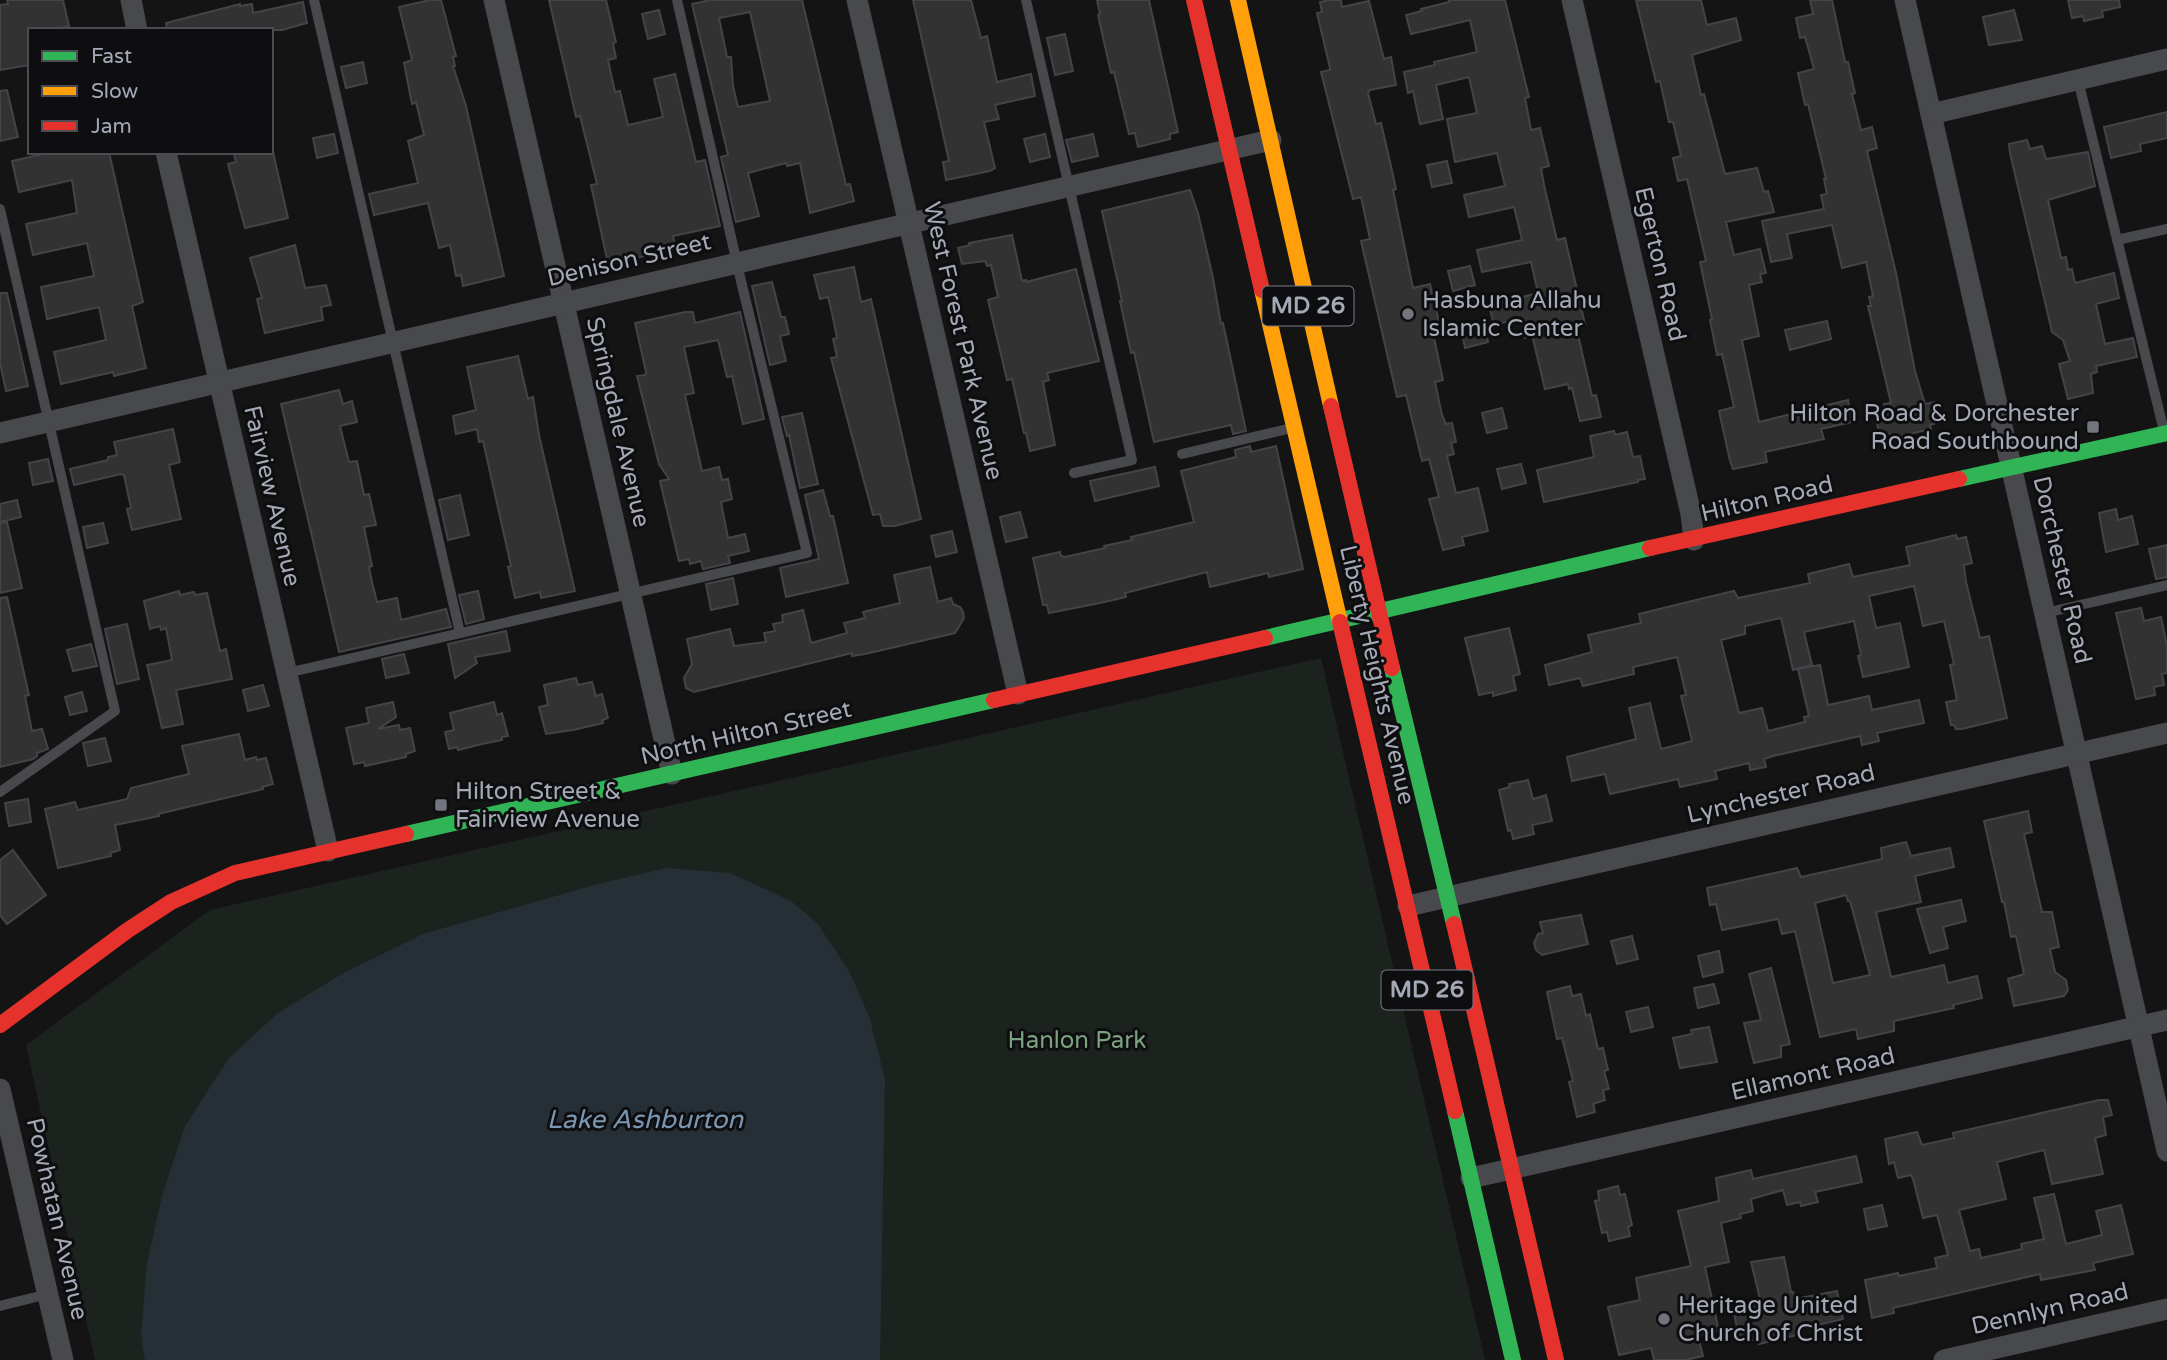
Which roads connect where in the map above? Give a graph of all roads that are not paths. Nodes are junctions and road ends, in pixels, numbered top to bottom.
1 (131, 0) edge
2 (314, 0) edge
3 (494, 0) edge
4 (677, 0) edge
5 (857, 0) edge
6 (1026, 0) edge
7 (1194, 0) edge
8 (1238, 0) edge
9 (1572, 0) edge
10 (1905, 0) edge
11 (137, 28) edge
12 (2167, 59) edge
13 (2078, 80) junction
14 (1931, 114) junction
15 (1271, 140) junction
16 (1229, 149) junction
17 (166, 154) edge
18 (1069, 186) junction
19 (0, 209) edge
20 (909, 223) junction
21 (2167, 229) edge
22 (2117, 240) junction
23 (737, 262) junction
24 (564, 303) junction
25 (393, 342) junction
26 (219, 383) junction
27 (49, 422) junction
28 (1296, 427) junction
29 (0, 433) edge
30 (2166, 433) edge
31 (1182, 454) dead end
32 (2011, 466) junction
33 (1074, 473) dead end
34 (1694, 540) junction
35 (2167, 585) edge
36 (631, 594) junction
37 (1378, 611) junction
38 (2045, 612) junction
39 (1341, 620) junction
40 (460, 633) junction
41 (287, 673) junction
42 (1018, 694) junction
43 (2167, 733) edge
44 (2077, 753) junction
45 (672, 774) junction
46 (0, 792) edge
47 (328, 851) junction
48 (1448, 897) junction
49 (1408, 906) junction
50 (2167, 1020) edge
51 (0, 1025) edge
52 (2139, 1027) junction
53 (0, 1089) edge
54 (2167, 1151) edge
55 (1511, 1169) junction
56 (1471, 1178) junction
57 (48, 1294) junction
58 (0, 1306) edge
59 (2167, 1309) edge
60 (63, 1360) edge
61 (1513, 1360) edge
62 (1556, 1360) edge
63 (1944, 1360) edge

1 - 11 street
2 - 25 lane
3 - 24 street, Springdale Avenue
4 - 23 lane
5 - 20 street, West Forest Park Avenue
6 - 18 lane
7 - 16 main road, Liberty Heights Avenue / MD 26
8 - 15 main road, Liberty Heights Avenue / MD 26
9 - 34 street, Egerton Road
10 - 14 street, Dorchester Road
12 - 13 street
13 - 14 street
13 - 22 lane
14 - 32 street, Dorchester Road
15 - 16 street, Denison Street
15 - 37 main road, Liberty Heights Avenue / MD 26
16 - 18 street, Denison Street
16 - 28 main road, Liberty Heights Avenue / MD 26
17 - 26 street, Fairview Avenue
18 - 20 street, Denison Street
18 - 33 lane
19 - 27 lane
20 - 23 street, Denison Street
20 - 42 street, West Forest Park Avenue
21 - 22 lane
22 - 30 lane
23 - 24 street, Denison Street
23 - 36 lane
24 - 25 street, Denison Street
24 - 36 street, Springdale Avenue
25 - 26 street, Denison Street
25 - 40 lane
26 - 27 street, Denison Street
26 - 41 street, Fairview Avenue
27 - 29 street, Denison Street
27 - 46 lane
28 - 31 lane
28 - 39 main road, Liberty Heights Avenue / MD 26
30 - 32 main road, Hilton Road
32 - 34 main road, Hilton Road
32 - 38 street, Dorchester Road
34 - 37 main road, Hilton Road
35 - 38 lane
36 - 40 lane
36 - 45 street, Springdale Avenue
37 - 39 main road, North Hilton Street
37 - 48 main road, Liberty Heights Avenue / MD 26
38 - 44 street, Dorchester Road
39 - 42 main road, North Hilton Street
39 - 49 main road, Liberty Heights Avenue / MD 26
40 - 41 lane
41 - 47 street, Fairview Avenue
42 - 45 main road, North Hilton Street
43 - 44 street, Lynchester Road
44 - 48 street, Lynchester Road
44 - 52 street, Dorchester Road
45 - 47 main road, North Hilton Street
47 - 51 main road, North Hilton Street
48 - 49 street, Lynchester Road
48 - 55 main road, Liberty Heights Avenue / MD 26
49 - 56 main road, Liberty Heights Avenue / MD 26
50 - 52 street, Ellamont Road
52 - 54 street, Dorchester Road
52 - 55 street, Ellamont Road
53 - 57 street, Powhatan Avenue
55 - 56 street, Ellamont Road
55 - 62 main road, Liberty Heights Avenue / MD 26
56 - 61 main road, Liberty Heights Avenue / MD 26
57 - 58 lane
57 - 60 street, Powhatan Avenue
59 - 63 street, Dennlyn Road

